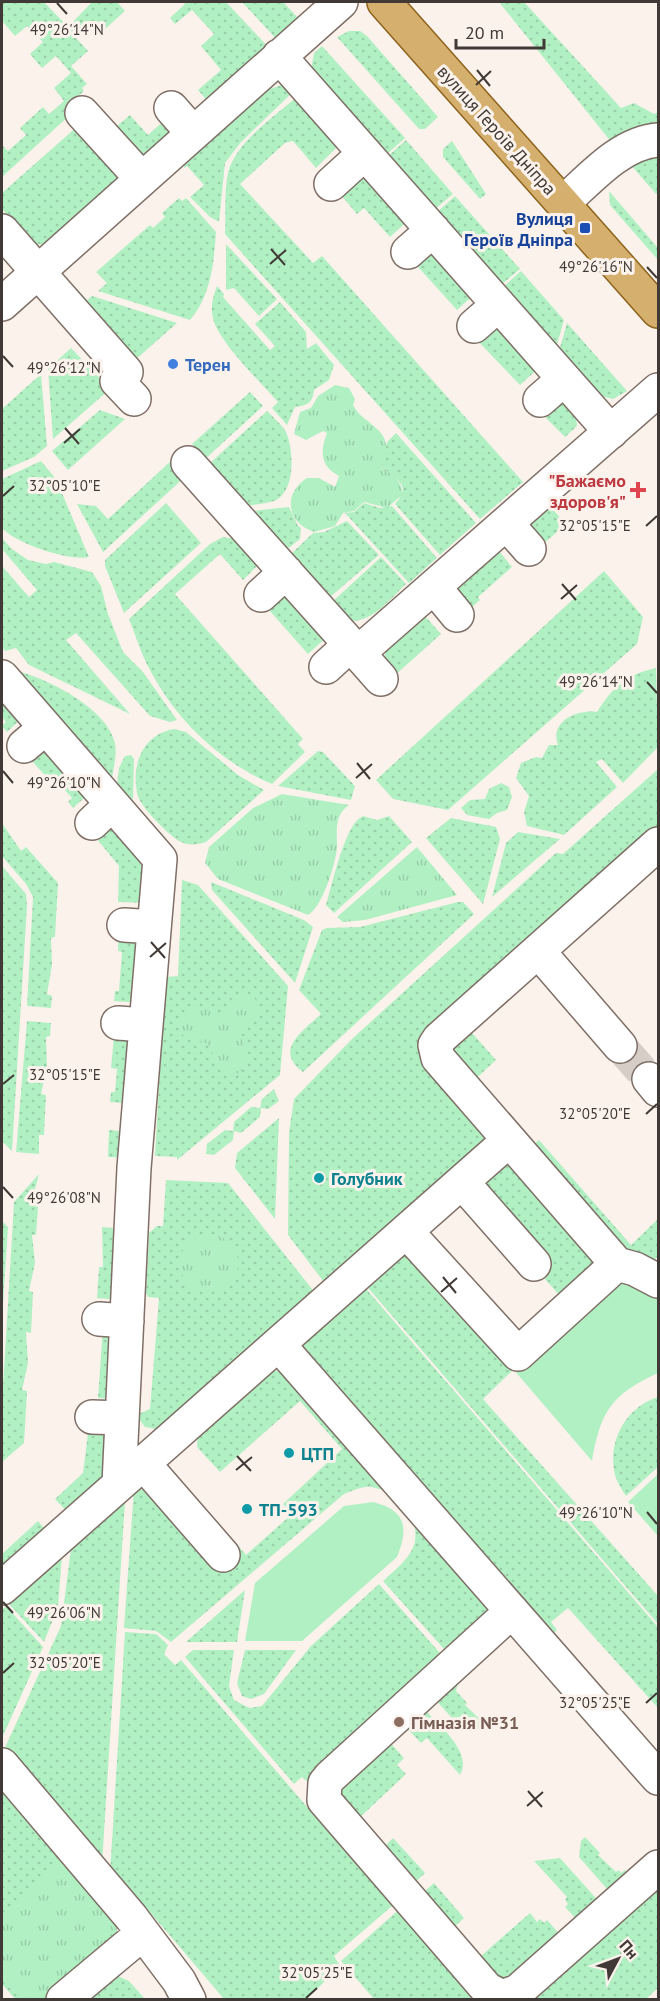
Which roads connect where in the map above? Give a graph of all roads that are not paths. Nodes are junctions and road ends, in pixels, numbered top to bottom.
1 (341, 2) edge
2 (384, 2) edge
3 (279, 56) junction
4 (171, 108) dead end
5 (82, 113) dead end
6 (193, 133) junction
7 (658, 140) edge
8 (365, 153) junction
9 (142, 179) junction
10 (331, 184) dead end
11 (562, 203) junction
12 (433, 230) junction
13 (2, 231) edge
14 (408, 252) dead end
15 (37, 272) junction
16 (2, 304) edge
17 (498, 304) junction
18 (658, 311) edge
19 (474, 326) dead end
20 (564, 378) junction
21 (658, 390) edge
22 (134, 399) dead end
23 (540, 400) dead end
24 (611, 432) junction
25 (188, 463) dead end
26 (507, 524) junction
27 (529, 549) dead end
28 (286, 573) junction
29 (434, 587) junction
30 (261, 595) dead end
31 (457, 615) dead end
32 (355, 648) junction
33 (326, 667) dead end
34 (2, 677) edge
35 (381, 679) dead end
36 (658, 844) edge
37 (538, 951) junction
38 (620, 1046) tunnel mouth
39 (508, 1141) junction
40 (462, 1182) junction
41 (406, 1231) junction
42 (534, 1264) dead end
43 (618, 1264) junction
44 (658, 1281) edge
45 (278, 1344) junction
46 (143, 1463) junction
47 (119, 1484) junction
48 (222, 1555) dead end
49 (2, 1588) edge
50 (512, 1611) junction
51 (2, 1765) edge
52 (658, 1778) edge
53 (658, 1867) edge
54 (143, 1933) junction
55 (63, 2000) edge
56 (189, 2000) edge

1 - 3 lane
2 - 11 main road, вулиця Героїв Дніпра
3 - 6 lane
3 - 8 lane
4 - 6 lane
5 - 9 lane
6 - 9 lane
7 - 11 lane
8 - 10 lane
8 - 12 lane
9 - 15 lane
11 - 18 main road, вулиця Героїв Дніпра
12 - 14 lane
12 - 17 lane
13 - 15 lane
15 - 16 lane
15 - 22 lane
17 - 19 lane
17 - 20 lane
20 - 23 lane
20 - 24 lane
21 - 24 lane
24 - 26 lane
25 - 28 lane
26 - 27 lane
26 - 29 lane
28 - 30 lane
28 - 32 lane
29 - 31 lane
29 - 32 lane
32 - 33 lane
32 - 35 lane
34 - 47 lane
36 - 37 lane
37 - 38 lane
37 - 39 lane
39 - 40 lane
39 - 43 lane
40 - 41 lane
40 - 42 lane
41 - 43 lane
41 - 45 lane
43 - 44 lane
45 - 46 lane
45 - 50 lane
46 - 47 lane
46 - 48 lane
47 - 49 lane
50 - 52 lane
50 - 53 lane
51 - 54 lane
54 - 55 lane
54 - 56 lane

